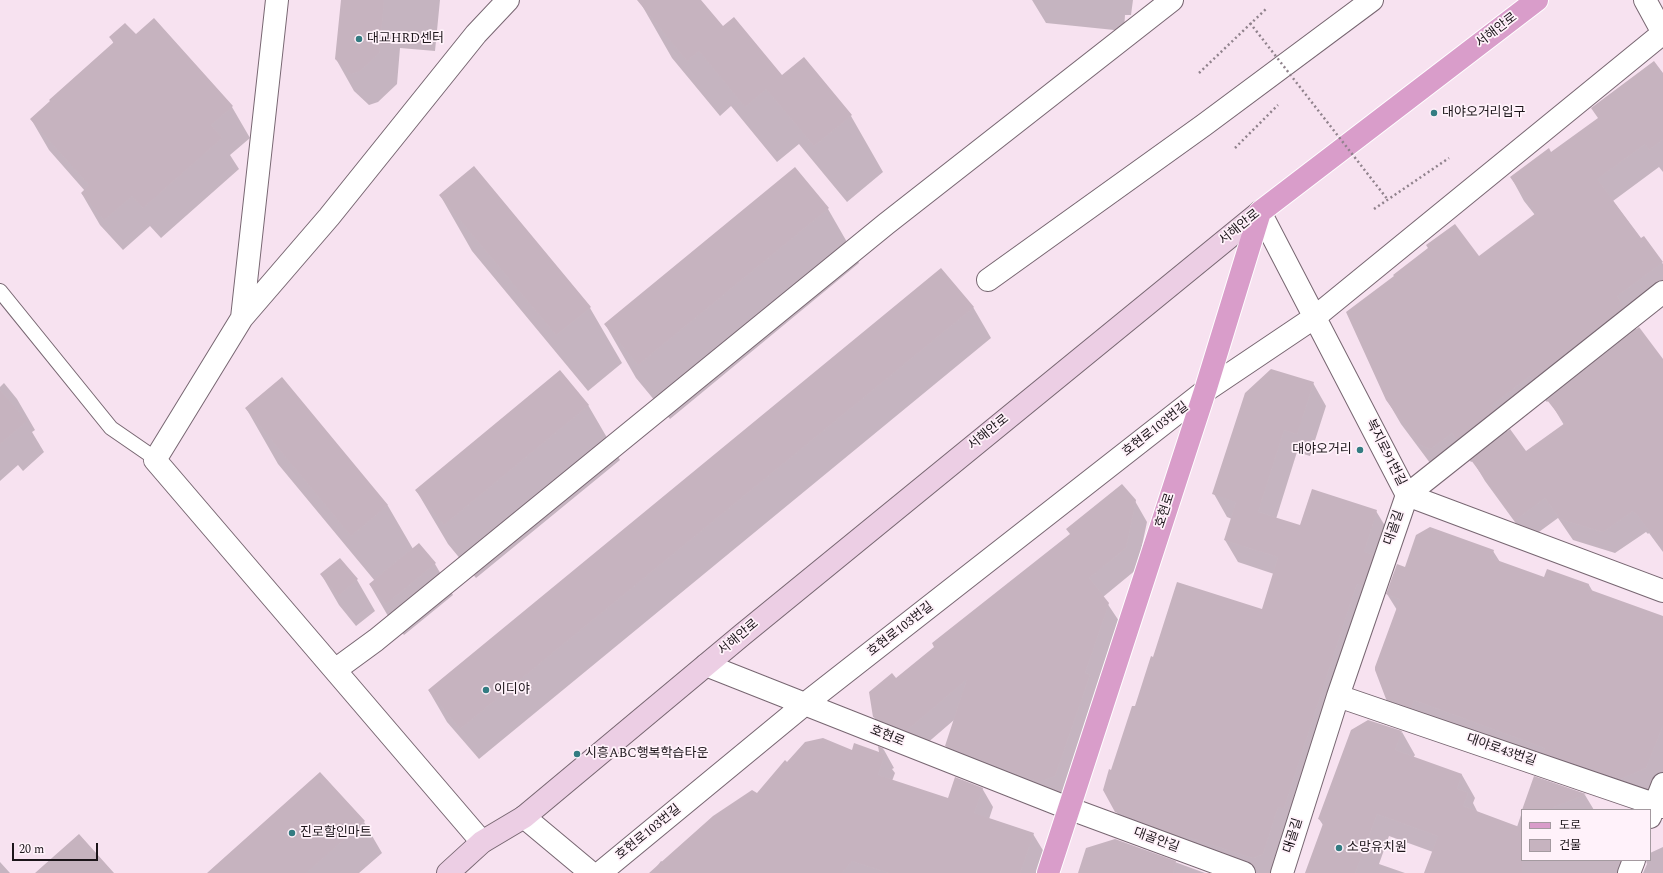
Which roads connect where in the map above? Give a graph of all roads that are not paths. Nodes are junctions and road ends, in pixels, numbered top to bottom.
1 (277, 0) edge
2 (508, 0) edge
3 (1172, 0) edge
4 (1372, 0) edge
5 (1537, 0) edge
6 (1645, 0) edge
7 (1663, 33) edge
8 (1260, 212) junction
9 (988, 280) dead end
10 (0, 291) edge
11 (1663, 292) edge
12 (1315, 316) junction
13 (242, 318) junction
14 (1205, 391) junction
15 (156, 459) junction
16 (1407, 494) junction
17 (1663, 590) edge
18 (706, 665) junction
19 (335, 670) junction
20 (1338, 696) junction
21 (805, 704) junction
22 (1663, 784) edge
23 (1068, 808) junction
24 (1656, 810) edge
25 (524, 817) junction
26 (482, 842) junction
27 (1634, 861) edge
28 (448, 873) edge
29 (591, 873) edge
30 (600, 873) edge
31 (1048, 873) edge
32 (1244, 873) edge
33 (1282, 873) edge
34 (1630, 873) edge

1 - 13 street
2 - 13 street
3 - 19 street
4 - 9 street
5 - 8 main road, 서해안로
6 - 7 street
7 - 12 street, 호현로103번길
8 - 12 street, 복지로91번길
8 - 14 main road, 호현로
8 - 18 main road, 서해안로
10 - 15 lane
11 - 16 street, 대골길
12 - 14 street, 호현로103번길
12 - 16 street, 복지로91번길
13 - 15 street
14 - 21 street, 호현로103번길
14 - 23 main road, 호현로
15 - 19 street
16 - 17 street, 복지로91번길
16 - 20 street, 대골길
18 - 21 street, 호현로
18 - 25 main road, 서해안로
19 - 26 street
20 - 24 street, 대야로43번길
20 - 33 street, 대골길
21 - 23 street, 호현로
21 - 30 street, 호현로103번길
22 - 24 street
23 - 31 main road, 호현로
23 - 32 street, 대골안길
25 - 26 main road, 서해안로
25 - 29 street
26 - 28 main road, 서해안로
27 - 34 street

